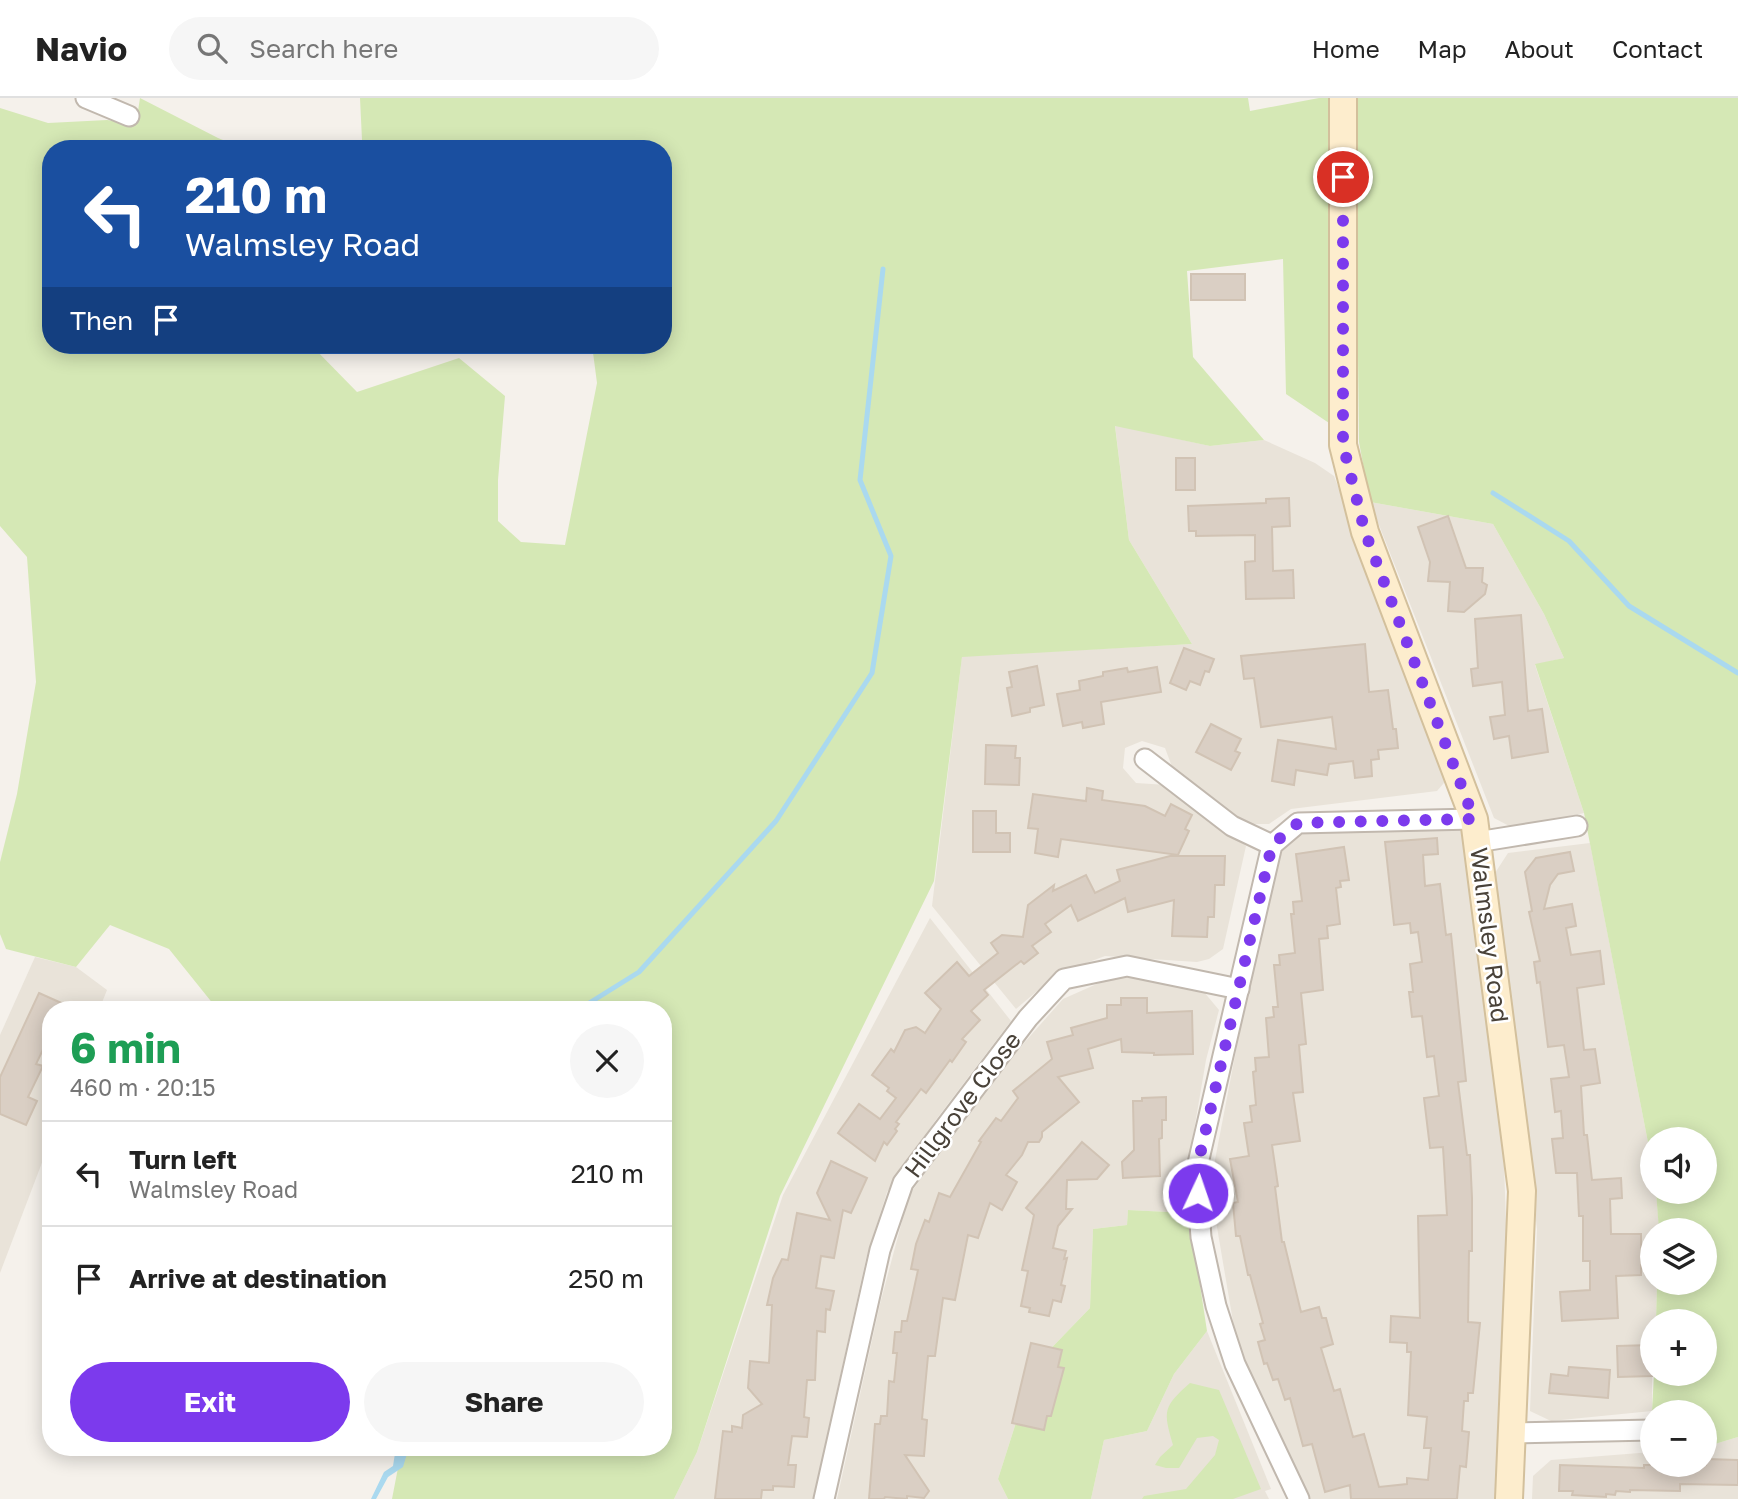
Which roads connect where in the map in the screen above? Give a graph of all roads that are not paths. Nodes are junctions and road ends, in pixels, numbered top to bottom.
1 (86, 98) edge
2 (1343, 98) edge
3 (130, 116) dead end
4 (1145, 759) dead end
5 (1577, 826) dead end
6 (1475, 831) junction
7 (1272, 845) junction
8 (1239, 989) junction
9 (1640, 1430) edge
10 (1511, 1433) junction
11 (824, 1499) edge
12 (1299, 1499) edge
13 (1509, 1499) edge

1 - 3 street
2 - 6 street, Walmsley Road
4 - 7 street
5 - 6 street
6 - 7 street
6 - 10 street, Walmsley Road
7 - 8 street
8 - 11 street, Hillgrove Close
8 - 12 street
9 - 10 street
10 - 13 street, Walmsley Road

